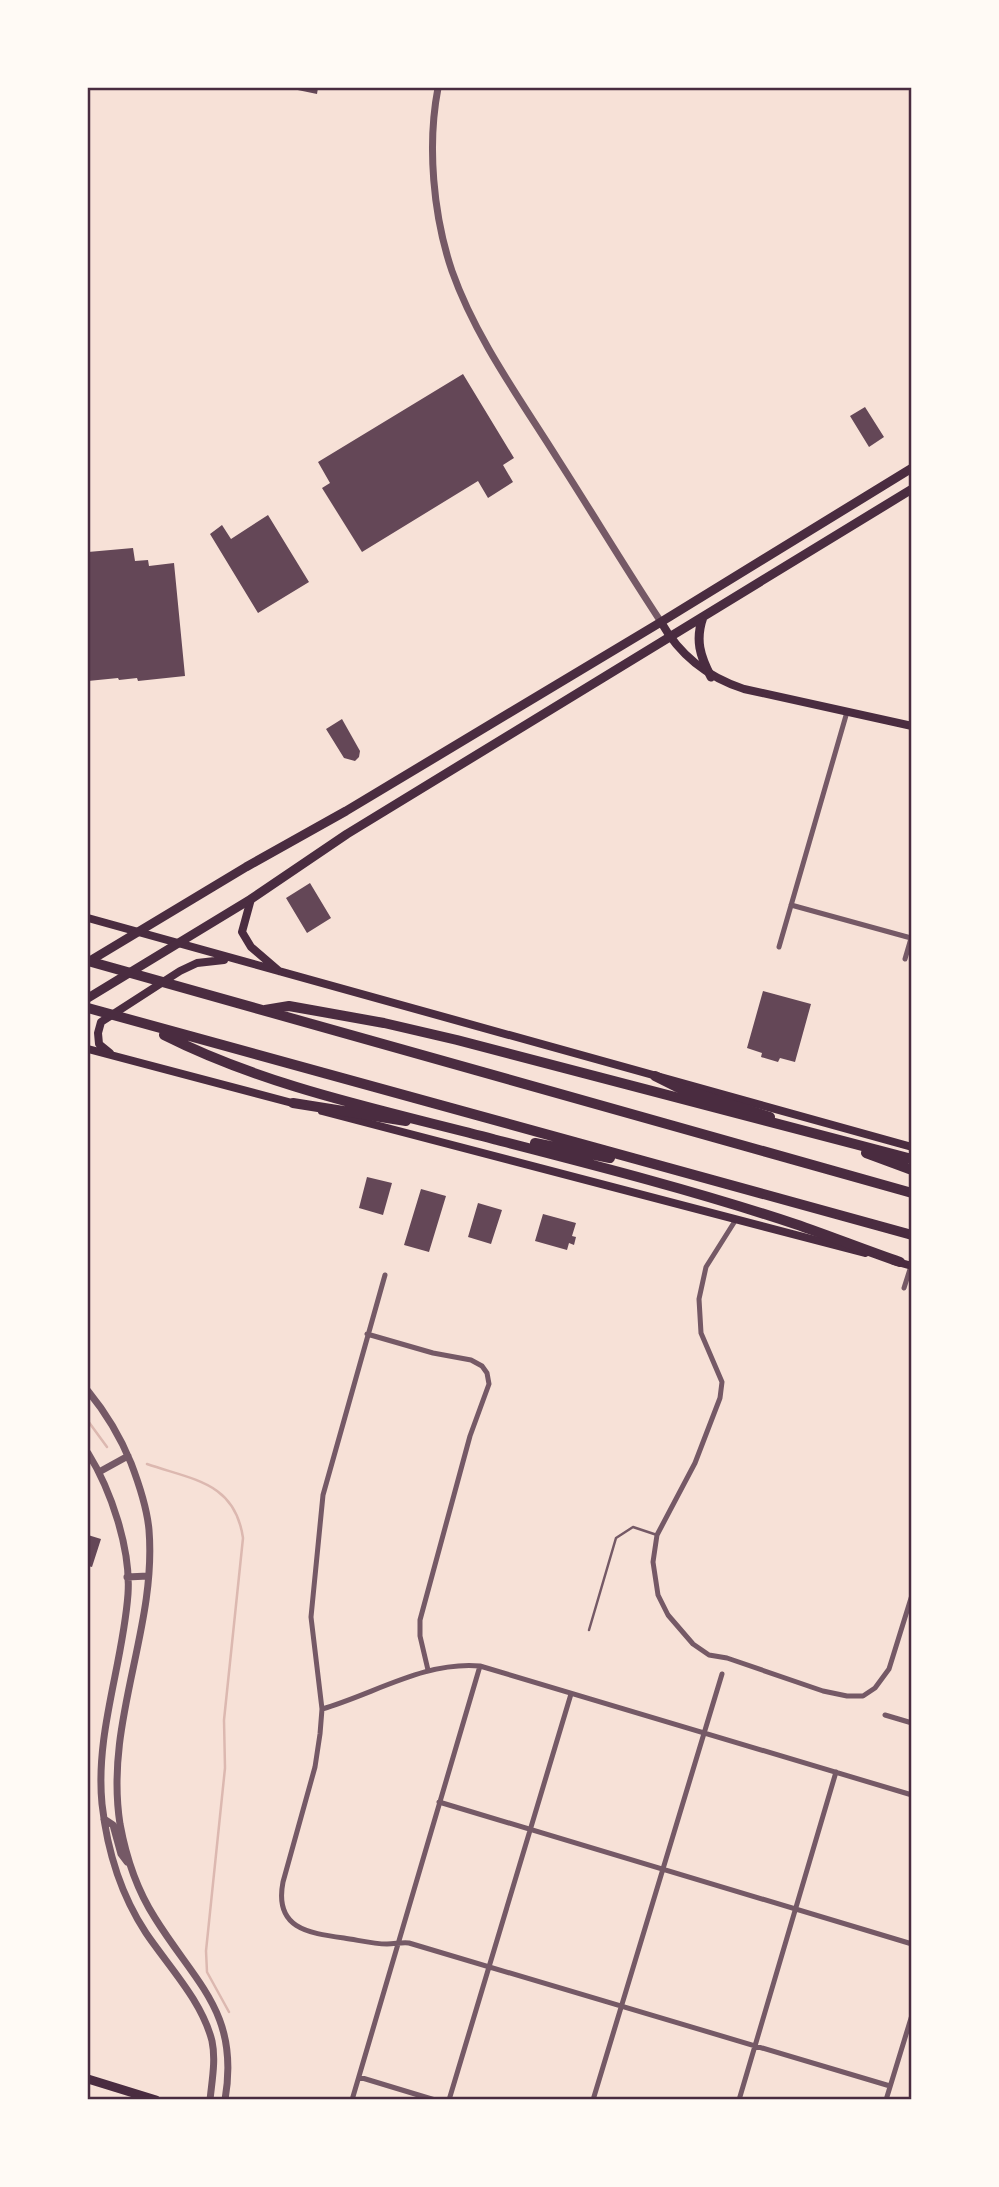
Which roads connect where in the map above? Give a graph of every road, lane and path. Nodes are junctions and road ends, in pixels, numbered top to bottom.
1 (438, 88) edge
2 (912, 468) edge
3 (912, 489) edge
4 (703, 617) junction
5 (661, 622) junction
6 (669, 637) junction
7 (712, 677) junction
8 (847, 712) junction
9 (912, 726) edge
10 (251, 899) junction
11 (791, 905) junction
12 (88, 918) edge
13 (138, 932) junction
14 (911, 936) edge
15 (178, 944) junction
16 (779, 947) dead end
17 (230, 959) junction
18 (905, 959) dead end
19 (88, 961) edge
20 (282, 973) junction
21 (88, 998) edge
22 (88, 1008) edge
23 (261, 1011) junction
24 (145, 1025) junction
25 (88, 1051) edge
26 (114, 1056) junction
27 (655, 1076) junction
28 (293, 1103) junction
29 (912, 1147) edge
30 (912, 1159) edge
31 (912, 1170) edge
32 (717, 1181) junction
33 (912, 1193) edge
34 (735, 1221) junction
35 (912, 1235) edge
36 (900, 1262) junction
37 (911, 1266) edge
38 (385, 1275) dead end
39 (904, 1289) dead end
40 (368, 1334) junction
41 (88, 1391) edge
42 (88, 1453) edge
43 (128, 1456) junction
44 (99, 1472) junction
45 (657, 1535) junction
46 (148, 1576) junction
47 (127, 1577) junction
48 (912, 1595) edge
49 (589, 1630) dead end
50 (480, 1666) junction
51 (428, 1670) junction
52 (722, 1674) dead end
53 (571, 1693) junction
54 (110, 1701) junction
55 (124, 1704) junction
56 (321, 1709) junction
57 (885, 1715) dead end
58 (912, 1723) edge
59 (704, 1733) junction
60 (836, 1772) junction
61 (117, 1790) junction
62 (102, 1791) junction
63 (912, 1795) edge
64 (439, 1802) junction
65 (104, 1819) junction
66 (530, 1829) junction
67 (129, 1865) junction
68 (662, 1869) junction
69 (796, 1910) junction
70 (162, 1928) junction
71 (149, 1937) junction
72 (398, 1942) junction
73 (912, 1944) edge
74 (490, 1967) junction
75 (621, 2006) junction
76 (912, 2015) edge
77 (755, 2047) junction
78 (359, 2077) junction
79 (88, 2079) edge
80 (890, 2086) junction
81 (156, 2099) edge
82 (210, 2099) edge
83 (225, 2099) edge
84 (352, 2099) edge
85 (435, 2099) edge
86 (449, 2099) edge
87 (593, 2099) edge
88 (739, 2099) edge
89 (886, 2099) edge

1 - 5 street
2 - 5 main road
3 - 4 main road
4 - 6 main road
4 - 7 main road
5 - 6 main road
5 - 13 main road
6 - 7 main road
6 - 10 main road
7 - 8 main road
8 - 9 main road
8 - 11 street
10 - 15 main road
10 - 20 main road
11 - 14 street
11 - 16 street
12 - 13 main road
13 - 15 main road
13 - 19 main road
14 - 18 street
15 - 17 main road
15 - 21 main road
17 - 20 main road
17 - 26 main road
19 - 23 highway
20 - 27 main road
22 - 24 highway
23 - 30 highway
23 - 33 highway
24 - 32 highway
24 - 36 highway
25 - 26 main road
26 - 28 main road
27 - 29 main road
27 - 31 highway
28 - 32 highway
28 - 34 main road
32 - 35 highway
34 - 36 main road
34 - 45 street
36 - 37 main road
37 - 39 street
38 - 40 street
40 - 51 street
40 - 56 street
41 - 43 street
42 - 44 street
43 - 44 street
43 - 46 street
44 - 47 street
45 - 48 street
45 - 49 lane
46 - 47 street
46 - 55 street
47 - 54 street
50 - 51 street
50 - 53 street
50 - 64 street
51 - 56 street
52 - 59 street
53 - 59 street
53 - 66 street
54 - 55 street
54 - 62 street
55 - 61 street
56 - 72 street
57 - 58 street
59 - 60 street
59 - 68 street
60 - 63 street
60 - 69 street
61 - 62 street
61 - 67 street
62 - 65 street
64 - 66 street
64 - 72 street
65 - 67 street
65 - 71 street
66 - 68 street
66 - 74 street
67 - 70 street
68 - 69 street
68 - 75 street
69 - 73 street
69 - 77 street
70 - 71 street
70 - 83 street
71 - 82 street
72 - 74 street
72 - 78 street
74 - 75 street
74 - 86 street
75 - 77 street
75 - 87 street
76 - 80 street
77 - 80 street
77 - 88 street
78 - 84 street
78 - 85 street
79 - 81 main road
80 - 89 street

